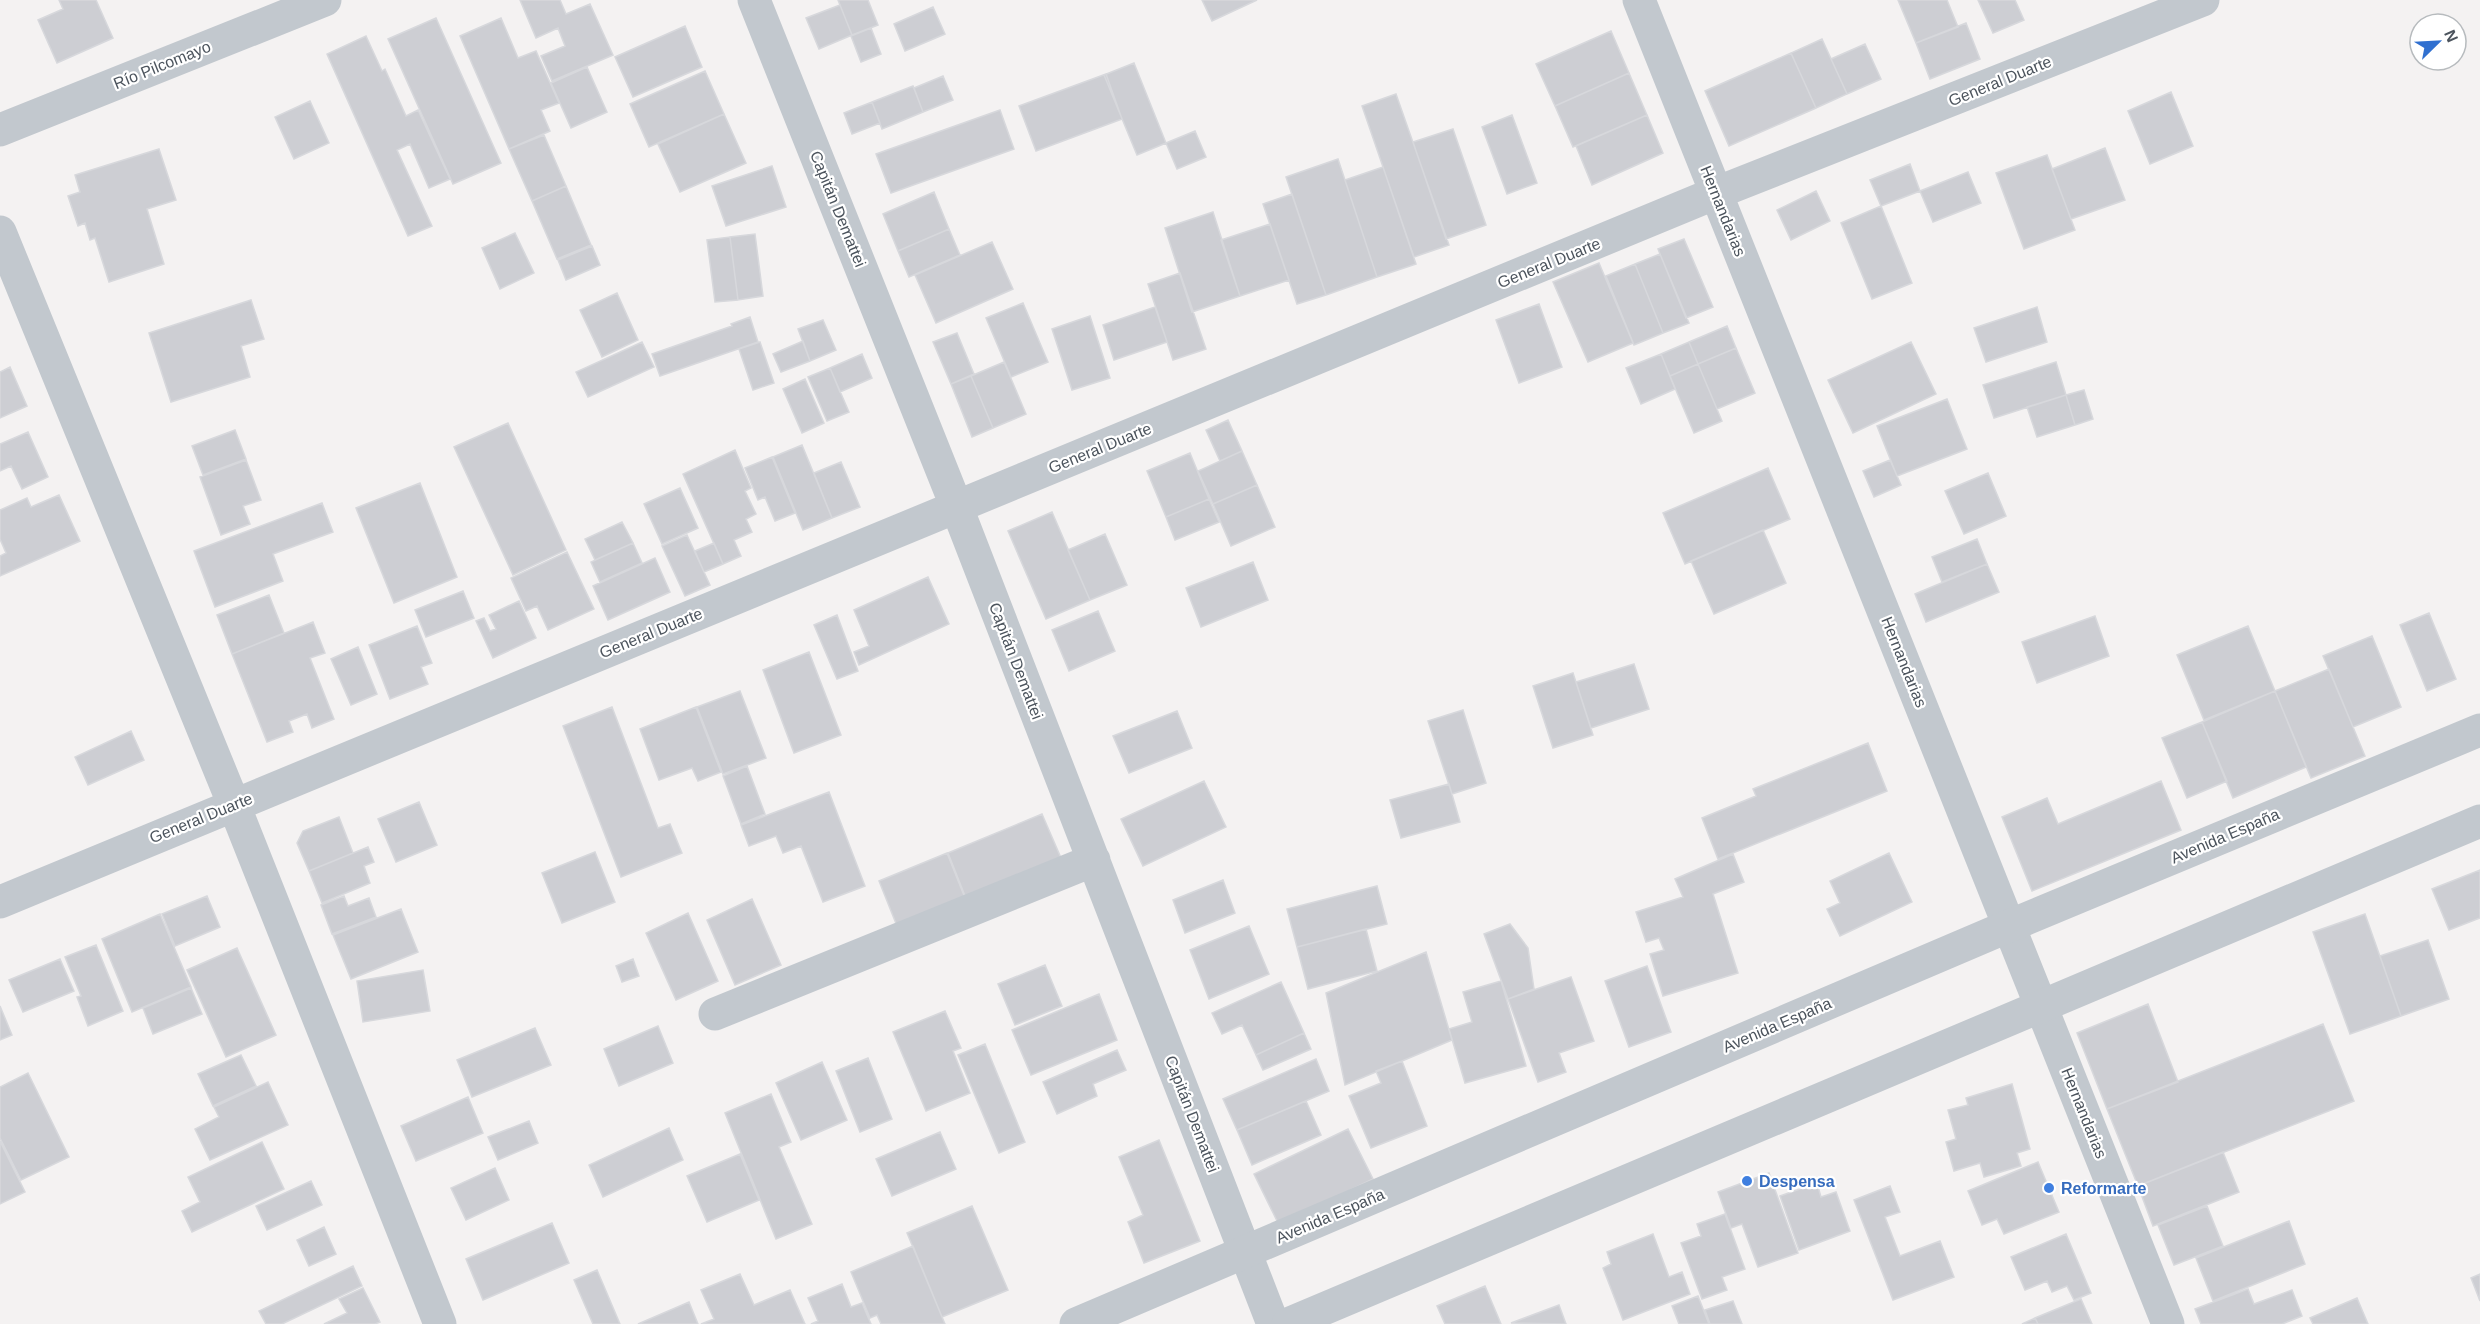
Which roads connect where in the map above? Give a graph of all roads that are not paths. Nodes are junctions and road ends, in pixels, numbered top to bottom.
1 (325, 0) edge
2 (754, 0) edge
3 (1639, 0) edge
4 (2203, 0) edge
5 (0, 130) edge
6 (1716, 194) junction
7 (0, 232) edge
8 (957, 508) junction
9 (2480, 730) edge
10 (234, 805) junction
11 (2480, 821) edge
12 (1094, 861) junction
13 (0, 902) edge
14 (2009, 926) junction
15 (2040, 1005) junction
16 (715, 1014) dead end
17 (1245, 1252) junction
18 (440, 1324) edge
19 (1076, 1324) edge
20 (1274, 1324) edge
21 (1288, 1324) edge
22 (2168, 1324) edge

1 - 5 street, Río Pilcomayo
2 - 8 street, Capitán Demattei
3 - 6 street, Hernandarias
4 - 6 street, General Duarte
6 - 8 street, General Duarte
6 - 14 street, Hernandarias
7 - 10 street
8 - 10 street, General Duarte
8 - 12 street, Capitán Demattei
9 - 14 street, Avenida España
10 - 13 street, General Duarte
10 - 18 street
11 - 15 street
12 - 16 street
12 - 17 street, Capitán Demattei
14 - 15 street, Hernandarias
14 - 17 street, Avenida España
15 - 21 street
15 - 22 street, Hernandarias
17 - 19 street, Avenida España
17 - 20 street, Capitán Demattei

